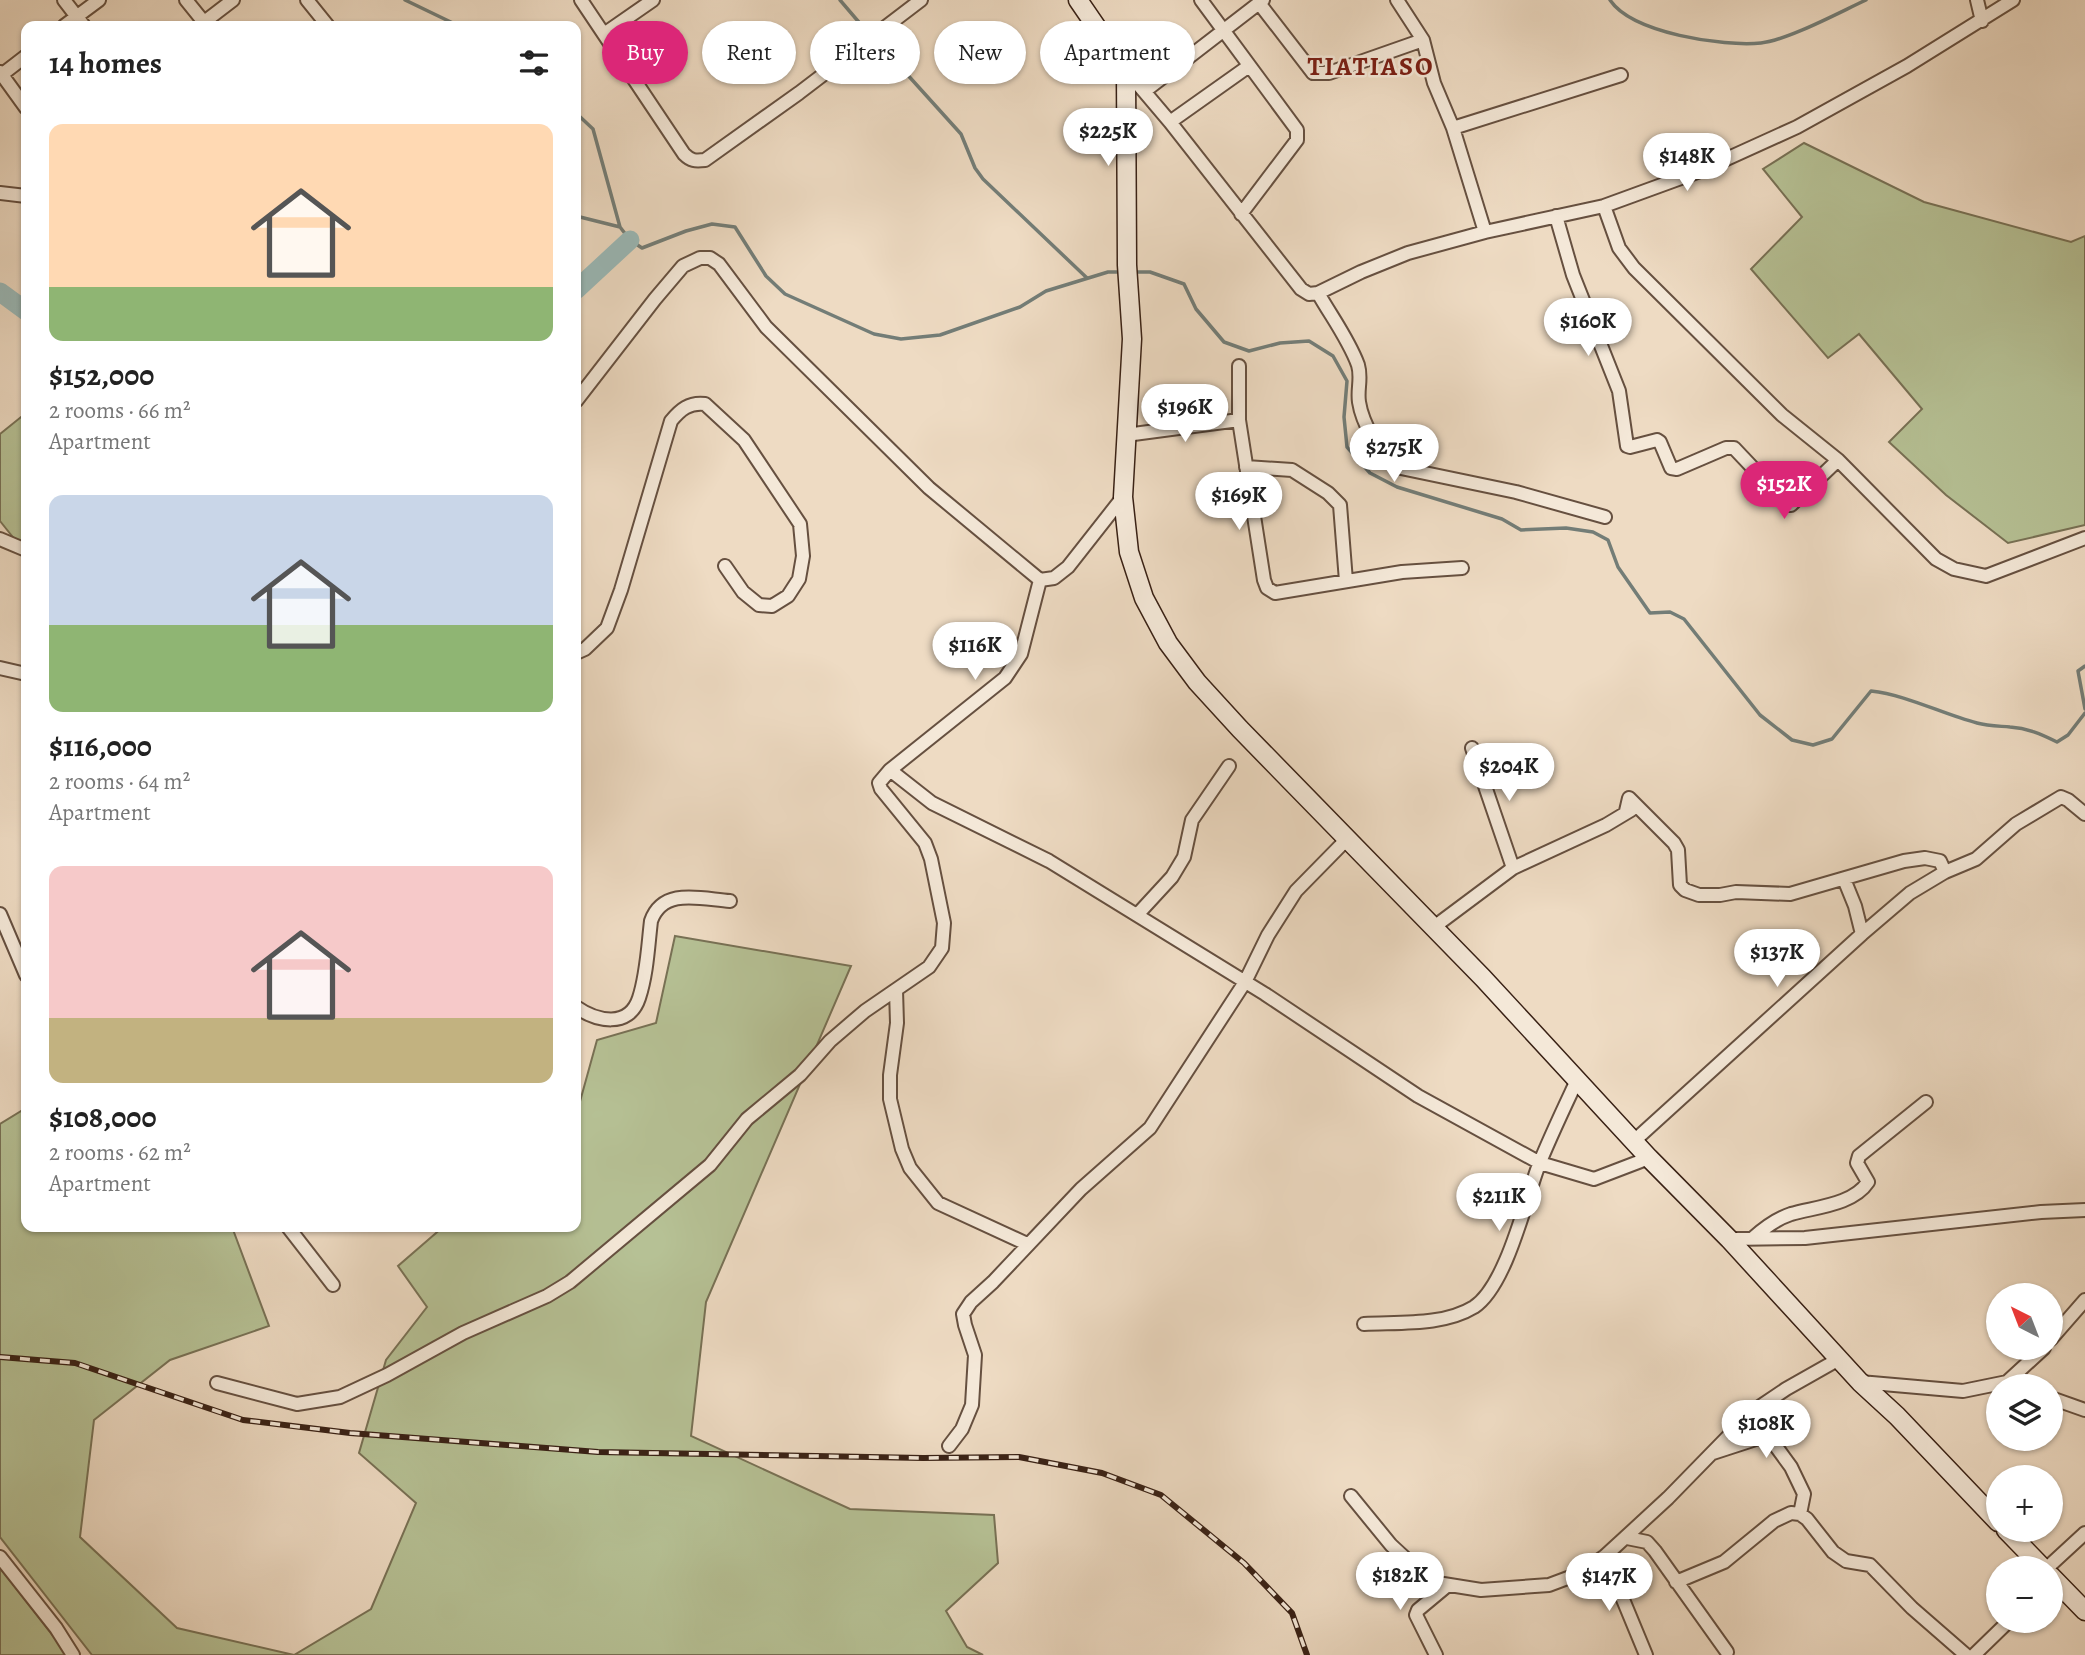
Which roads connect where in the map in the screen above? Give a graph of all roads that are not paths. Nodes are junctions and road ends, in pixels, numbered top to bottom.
1 (64, 0) edge
2 (99, 0) edge
3 (186, 0) edge
4 (233, 0) edge
5 (307, 0) edge
6 (581, 0) edge
7 (653, 0) edge
8 (921, 0) edge
9 (1078, 0) edge
10 (1201, 0) edge
11 (1397, 0) edge
12 (1977, 0) edge
13 (2012, 0) edge
14 (1261, 2) edge
15 (81, 21) edge
16 (200, 21) edge
17 (208, 21) edge
18 (324, 21) edge
19 (623, 21) edge
20 (1092, 21) edge
21 (1982, 21) junction
22 (602, 31) edge
23 (1223, 31) junction
24 (1423, 40) junction
25 (21, 60) edge
26 (1249, 66) junction
27 (1, 74) edge
28 (1621, 75) dead end
29 (637, 84) edge
30 (1126, 84) edge
31 (1138, 84) edge
32 (1144, 91) junction
33 (21, 101) edge
34 (1170, 122) junction
35 (1453, 128) junction
36 (0, 193) edge
37 (21, 195) edge
38 (1604, 206) junction
39 (1241, 214) junction
40 (1556, 216) junction
41 (1485, 232) junction
42 (1318, 293) junction
43 (1238, 366) dead end
44 (581, 395) edge
45 (1239, 420) junction
46 (1126, 435) junction
47 (1838, 460) junction
48 (1246, 467) junction
49 (1123, 497) junction
50 (1605, 517) dead end
51 (2085, 538) edge
52 (0, 539) edge
53 (21, 548) edge
54 (725, 566) dead end
55 (1462, 568) dead end
56 (1040, 580) junction
57 (1346, 581) junction
58 (581, 651) edge
59 (0, 668) edge
60 (21, 673) edge
61 (1472, 748) dead end
62 (1230, 766) dead end
63 (890, 770) junction
64 (2085, 814) edge
65 (1348, 838) junction
66 (1513, 869) junction
67 (1945, 872) junction
68 (1844, 879) junction
69 (730, 901) dead end
70 (0, 914) edge
71 (1137, 915) junction
72 (1434, 927) junction
73 (1862, 934) junction
74 (21, 963) edge
75 (1245, 982) junction
76 (896, 989) junction
77 (581, 1010) edge
78 (1577, 1078) junction
79 (1926, 1102) dead end
80 (1634, 1141) junction
81 (1649, 1158) junction
82 (1540, 1163) junction
83 (2085, 1210) edge
84 (292, 1232) edge
85 (1729, 1238) junction
86 (1753, 1238) junction
87 (1027, 1244) junction
88 (333, 1285) dead end
89 (2085, 1300) edge
90 (1364, 1324) dead end
91 (2063, 1325) edge
92 (1839, 1359) junction
93 (2034, 1360) edge
94 (2022, 1374) edge
95 (1860, 1382) junction
96 (218, 1383) dead end
97 (1986, 1388) edge
98 (2063, 1402) edge
99 (2085, 1410) edge
100 (949, 1446) dead end
101 (1709, 1454) junction
102 (1351, 1496) dead end
103 (1986, 1509) edge
104 (1800, 1514) junction
105 (2085, 1533) edge
106 (1626, 1538) junction
107 (2017, 1542) edge
108 (1605, 1556) junction
109 (2031, 1556) edge
110 (0, 1557) edge
111 (2063, 1559) edge
112 (1676, 1582) junction
113 (1448, 1586) junction
114 (2063, 1589) edge
115 (2085, 1611) edge
116 (1996, 1633) edge
117 (1727, 1652) dead end
118 (73, 1655) edge
119 (1436, 1655) edge
120 (1646, 1655) edge
121 (1966, 1655) edge
122 (1973, 1655) edge

1 - 15 street
2 - 15 street
3 - 16 street
4 - 17 street
5 - 18 street
6 - 22 street
7 - 19 street
8 - 29 street
9 - 20 street
10 - 23 street
11 - 24 street
12 - 21 street
13 - 21 street
14 - 23 street
14 - 24 street
21 - 38 street
23 - 26 street
23 - 32 street
24 - 35 street
25 - 27 street
26 - 34 street
26 - 39 street
27 - 33 street
28 - 35 street
30 - 46 street
31 - 32 street
32 - 34 street
34 - 39 street
35 - 41 street
36 - 37 street
38 - 40 street
38 - 47 street
39 - 42 street
40 - 41 street
40 - 47 street
41 - 42 street
42 - 50 street
43 - 45 street
44 - 56 street
45 - 46 street
45 - 48 street
46 - 49 street
47 - 51 street
48 - 57 street
48 - 57 street
49 - 56 street
49 - 65 street
52 - 53 street
54 - 58 street
55 - 57 street
56 - 63 street
59 - 60 street
61 - 66 street
62 - 71 street
63 - 71 street
63 - 76 street
64 - 67 street
65 - 72 street
65 - 75 street
66 - 68 street
66 - 72 street
67 - 68 street
67 - 73 street
68 - 73 street
69 - 77 street
70 - 74 street
71 - 75 street
72 - 78 street
73 - 80 street
75 - 82 street
75 - 87 street
76 - 87 street
76 - 96 street
78 - 80 street
78 - 82 street
79 - 86 street
80 - 81 street
81 - 82 street
81 - 85 street
82 - 90 street
83 - 86 street
84 - 88 street
85 - 86 street
85 - 92 street
87 - 100 street
89 - 91 street
92 - 95 street
92 - 101 street
93 - 94 street
95 - 97 street
95 - 103 street
98 - 99 street
101 - 104 street
101 - 106 street
102 - 113 street
104 - 112 street
104 - 121 street
105 - 111 street
106 - 108 street
106 - 112 street
107 - 109 street
108 - 113 street
108 - 120 street
110 - 118 street
112 - 117 street
113 - 119 street
114 - 115 street
116 - 122 street

